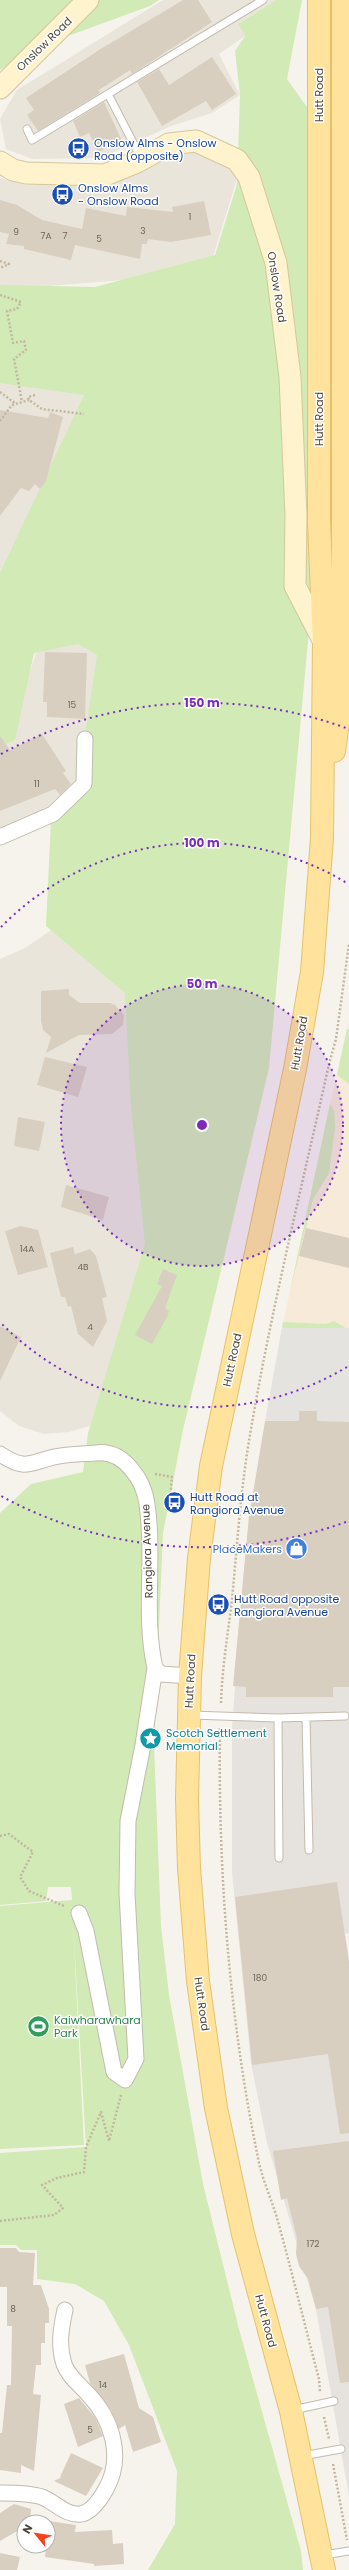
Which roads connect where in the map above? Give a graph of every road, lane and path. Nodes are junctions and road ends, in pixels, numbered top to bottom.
1 (88, 0) edge
2 (263, 0) edge
3 (320, 0) edge
4 (343, 0) edge
5 (0, 88) edge
6 (108, 94) junction
7 (27, 130) dead end
8 (142, 159) junction
9 (0, 162) edge
10 (0, 261) edge
11 (0, 268) edge
12 (0, 295) edge
13 (0, 392) edge
14 (35, 395) dead end
15 (29, 400) junction
16 (22, 402) junction
17 (16, 404) junction
18 (84, 414) dead end
19 (0, 421) edge
20 (344, 527) junction
21 (324, 642) junction
22 (85, 739) dead end
23 (0, 837) edge
24 (322, 838) junction
25 (349, 944) edge
26 (333, 1053) dead end
27 (0, 1454) edge
28 (153, 1474) dead end
29 (170, 1500) dead end
30 (155, 1668) junction
31 (190, 1676) junction
32 (188, 1715) junction
33 (345, 1716) dead end
34 (278, 1718) junction
35 (306, 1718) junction
36 (0, 1836) edge
37 (309, 1850) dead end
38 (279, 1858) dead end
39 (79, 1913) joint
40 (125, 2080) junction
41 (0, 2221) edge
42 (64, 2310) dead end
43 (334, 2401) dead end
44 (291, 2411) junction
45 (340, 2449) dead end
46 (302, 2456) junction
47 (0, 2493) edge
48 (349, 2551) edge
49 (323, 2563) edge

1 - 5 main road, Onslow Road
2 - 6 lane
3 - 21 main road, Hutt Road
4 - 20 main road, Hutt Road
6 - 7 lane
6 - 8 lane
8 - 9 main road, Onslow Road
8 - 21 main road, Onslow Road
10 - 11 path
12 - 16 path
13 - 17 path
14 - 15 path
15 - 16 path
15 - 18 path
16 - 17 path
17 - 19 path
20 - 21 main road
20 - 24 main road, Hutt Road
21 - 24 main road, Hutt Road
22 - 23 street
24 - 31 main road, Hutt Road
25 - 26 path
27 - 30 street, Rangiora Avenue
28 - 29 path
30 - 31 street
30 - 40 street, Rangiora Avenue
31 - 32 main road, Hutt Road
32 - 34 lane
32 - 44 main road, Hutt Road
33 - 35 lane
34 - 35 lane
34 - 38 lane
35 - 37 lane
36 - 39 path
39 - 40 street
40 - 41 path
42 - 47 street
43 - 44 lane
44 - 46 main road, Hutt Road
45 - 46 lane
46 - 49 main road, Hutt Road
48 - 49 lane

